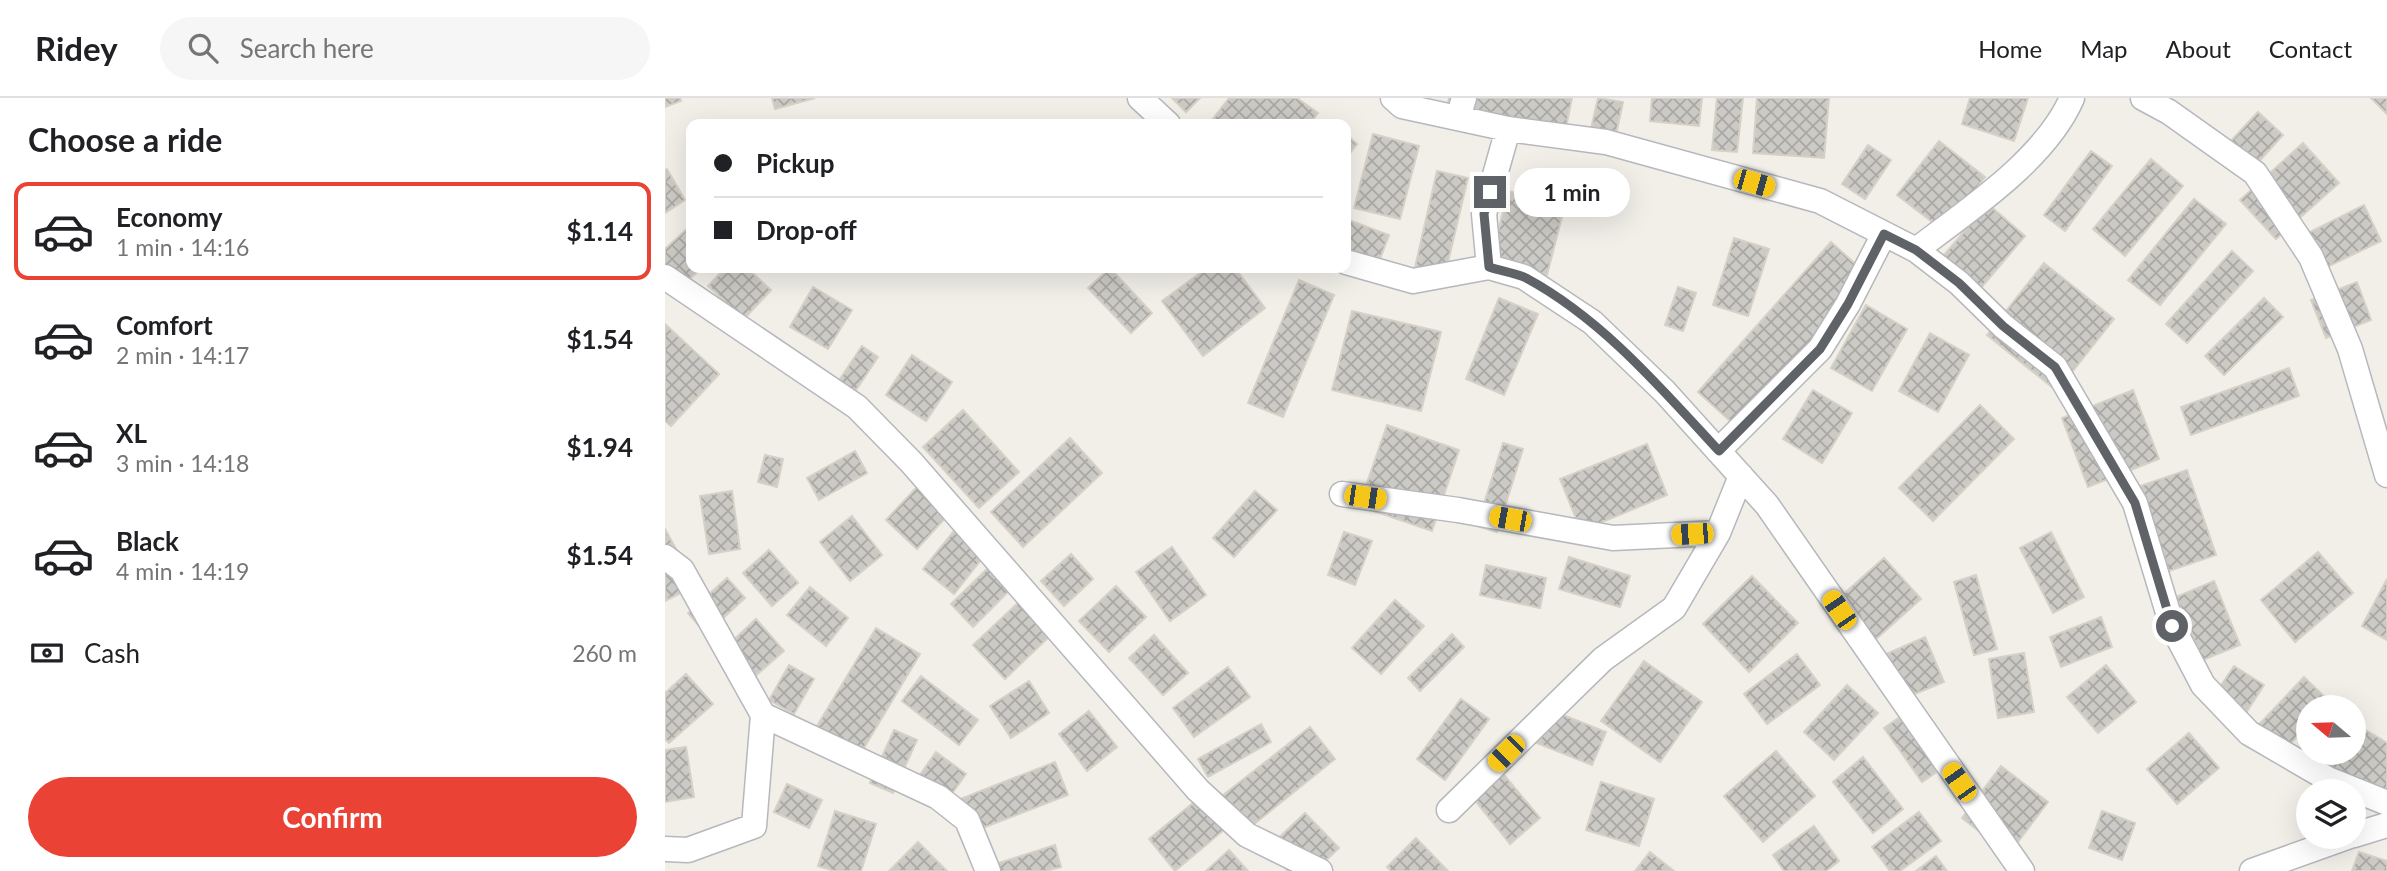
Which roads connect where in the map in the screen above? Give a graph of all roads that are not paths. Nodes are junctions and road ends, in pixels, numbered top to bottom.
1 (1140, 98) edge
2 (1393, 98) edge
3 (2072, 98) edge
4 (2143, 98) edge
5 (1461, 108) edge
6 (1163, 119) edge
7 (1508, 129) junction
8 (1884, 234) junction
9 (1916, 250) junction
10 (1351, 263) edge
11 (1489, 267) junction
12 (665, 277) edge
13 (1719, 451) junction
14 (2387, 475) edge
15 (1741, 476) junction
16 (1342, 494) dead end
17 (1718, 533) junction
18 (665, 557) edge
19 (764, 715) junction
20 (2387, 803) edge
21 (1449, 810) dead end
22 (2387, 825) edge
23 (2366, 832) edge
24 (665, 849) edge
25 (2315, 849) edge
26 (988, 871) edge
27 (1320, 871) edge
28 (2022, 871) edge
29 (2252, 871) edge

1 - 6 street
2 - 5 street
3 - 9 street
4 - 14 street
5 - 7 street
7 - 8 street
7 - 11 street
8 - 9 street
8 - 13 street
9 - 20 street
10 - 11 street
11 - 13 street
12 - 27 street
13 - 15 street
15 - 17 street
15 - 28 street
16 - 17 street
17 - 21 street
18 - 19 street
19 - 24 street
19 - 26 street
22 - 23 street
25 - 29 street

